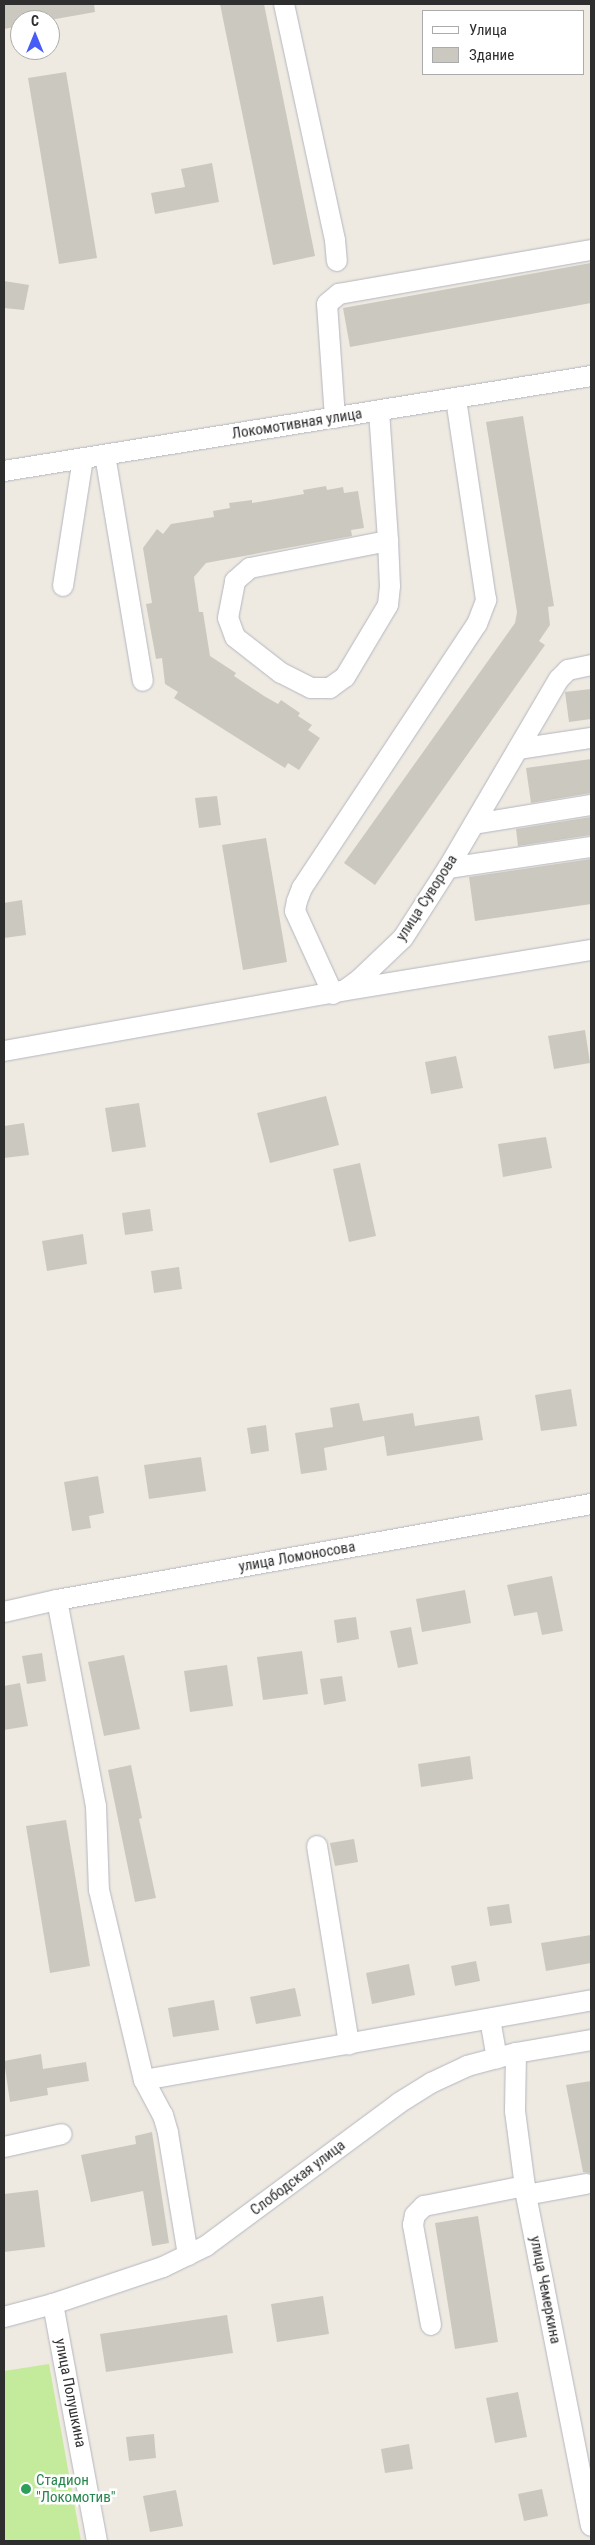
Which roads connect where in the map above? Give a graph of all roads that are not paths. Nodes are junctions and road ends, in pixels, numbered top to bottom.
1 (284, 4) edge
2 (591, 250) edge
3 (337, 260) dead end
4 (591, 376) edge
5 (456, 399) junction
6 (379, 411) junction
7 (335, 418) junction
8 (105, 455) junction
9 (82, 459) junction
10 (4, 472) edge
11 (388, 541) junction
12 (63, 586) dead end
13 (591, 665) edge
14 (143, 681) dead end
15 (591, 738) edge
16 (518, 749) junction
17 (591, 805) edge
18 (474, 824) junction
19 (591, 847) edge
20 (448, 868) junction
21 (591, 950) edge
22 (339, 992) junction
23 (4, 1051) edge
24 (591, 1504) edge
25 (56, 1600) junction
26 (4, 1612) edge
27 (318, 1846) dead end
28 (591, 2000) edge
29 (490, 2019) junction
30 (591, 2040) edge
31 (349, 2044) junction
32 (507, 2055) junction
33 (144, 2080) junction
34 (62, 2134) dead end
35 (4, 2147) edge
36 (586, 2184) dead end
37 (526, 2191) junction
38 (188, 2255) junction
39 (53, 2304) junction
40 (4, 2317) edge
41 (432, 2325) dead end
42 (591, 2526) edge
43 (97, 2541) edge

1 - 3 street
2 - 7 street
4 - 5 street, Локомотивная улица
5 - 6 street, Локомотивная улица
5 - 22 street
6 - 7 street, Локомотивная улица
6 - 11 street
7 - 8 street, Локомотивная улица
8 - 9 street, Локомотивная улица
8 - 14 street
9 - 10 street, Локомотивная улица
9 - 12 street
11 - 11 street
13 - 16 street, улица Суворова
15 - 16 street
16 - 18 street, улица Суворова
17 - 18 street
18 - 20 street, улица Суворова
19 - 20 street
20 - 22 street, улица Суворова
21 - 22 street
22 - 23 street, улица Суворова
24 - 25 street, улица Ломоносова
25 - 26 street, улица Ломоносова
25 - 33 street
27 - 31 street
28 - 29 street
29 - 31 street
29 - 32 street, улица Чемеркина
30 - 32 street, Слободская улица
31 - 33 street
32 - 37 street, улица Чемеркина
32 - 38 street, Слободская улица
33 - 38 street
34 - 35 street
36 - 37 street
37 - 41 street
37 - 42 street, улица Чемеркина
38 - 39 street, Слободская улица
39 - 40 street, Слободская улица
39 - 43 street, улица Полушкина

